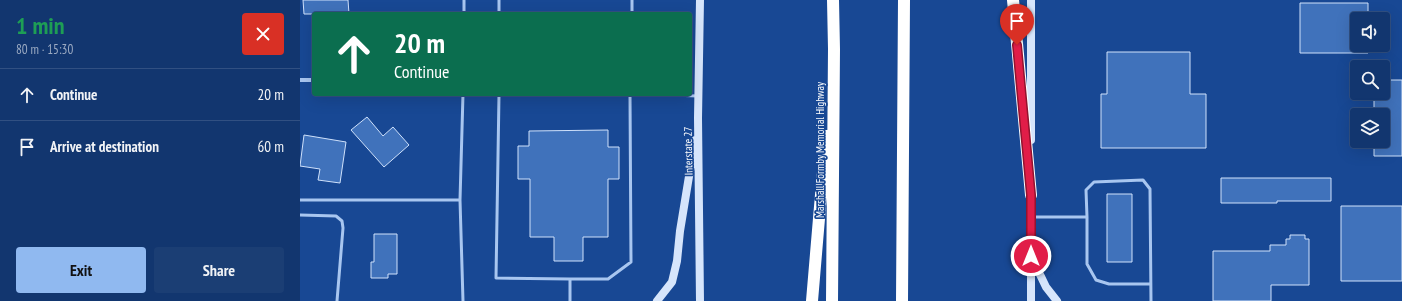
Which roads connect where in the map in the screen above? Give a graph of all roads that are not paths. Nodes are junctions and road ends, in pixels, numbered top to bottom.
1 (464, 0) edge
2 (499, 0) edge
3 (632, 0) edge
4 (700, 0) edge
5 (833, 0) edge
6 (904, 0) edge
7 (1013, 0) edge
8 (1031, 0) edge
9 (464, 12) edge
10 (499, 12) edge
11 (632, 12) edge
12 (834, 49) junction
13 (300, 80) edge
14 (312, 80) edge
15 (463, 96) edge
16 (499, 96) edge
17 (630, 96) edge
18 (692, 96) edge
19 (699, 96) junction
20 (698, 118) junction
21 (1031, 195) junction
22 (300, 200) edge
23 (460, 200) junction
24 (300, 215) edge
25 (1087, 217) junction
26 (1031, 218) junction
27 (1031, 256) junction
28 (570, 279) junction
29 (1151, 284) junction
30 (337, 301) edge
31 (463, 301) edge
32 (570, 301) edge
33 (657, 301) edge
34 (700, 301) edge
35 (812, 301) edge
36 (832, 301) edge
37 (902, 301) edge
38 (1032, 301) edge
39 (1056, 301) edge
40 (1151, 301) edge

1 - 9 lane
2 - 10 lane
3 - 11 lane
4 - 19 main road, Interstate 27
5 - 12 highway, Marshall Formby Memorial Highway
6 - 37 highway
7 - 21 highway
8 - 21 main road
12 - 35 highway
12 - 36 highway, Marshall Formby Memorial Highway
13 - 14 street
15 - 23 lane
16 - 28 lane
17 - 28 lane
18 - 19 lane
19 - 20 main road, Interstate 27
20 - 33 main road
20 - 34 main road, Interstate 27
21 - 26 main road
22 - 23 lane
23 - 31 lane
24 - 30 lane
25 - 26 lane
25 - 29 lane
25 - 29 lane
26 - 27 main road
27 - 38 main road
27 - 39 main road
28 - 32 lane
29 - 40 lane

